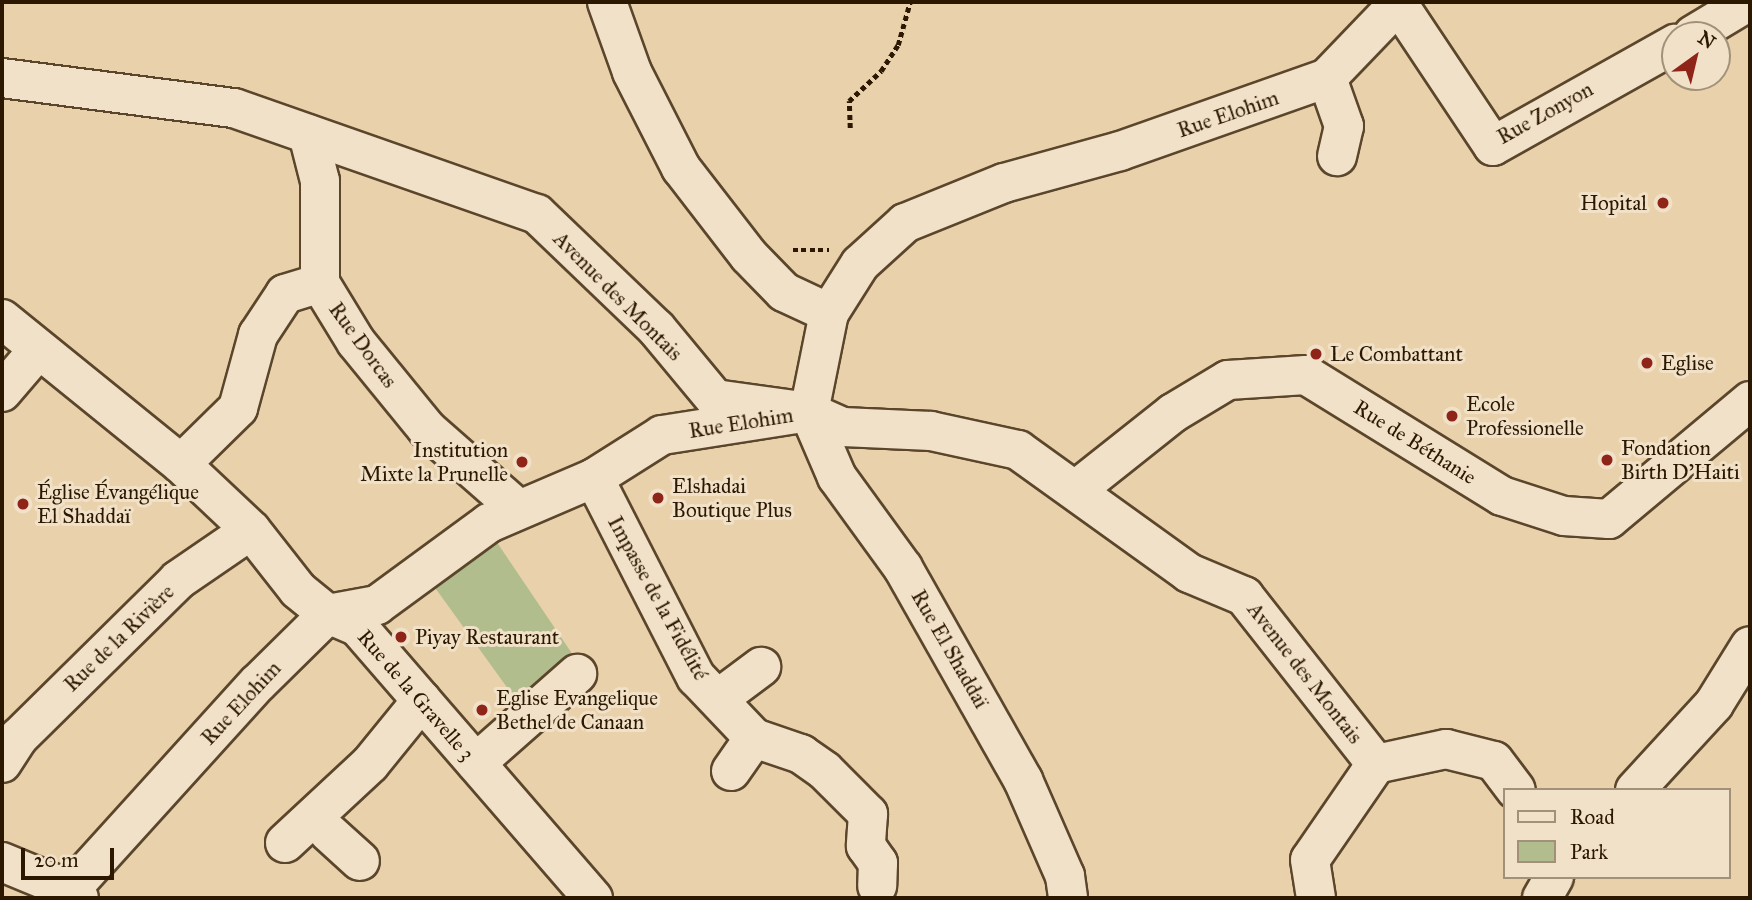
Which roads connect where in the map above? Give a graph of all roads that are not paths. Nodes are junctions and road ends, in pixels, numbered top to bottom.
1 (607, 2) edge
2 (1398, 2) edge
3 (1748, 2) edge
4 (1716, 21) edge
5 (1661, 52) edge
6 (2, 78) edge
7 (1327, 78) junction
8 (308, 134) junction
9 (1337, 156) dead end
10 (320, 283) junction
11 (829, 313) junction
12 (2, 319) edge
13 (38, 350) junction
14 (2, 392) edge
15 (1750, 401) edge
16 (809, 412) junction
17 (181, 464) junction
18 (594, 478) junction
19 (1076, 490) junction
20 (517, 508) junction
21 (251, 530) junction
22 (328, 614) junction
23 (1750, 646) edge
24 (761, 667) dead end
25 (576, 674) dead end
26 (718, 699) junction
27 (422, 700) junction
28 (2, 763) edge
29 (476, 763) junction
30 (1377, 764) junction
31 (1514, 788) edge
32 (1637, 788) edge
33 (329, 816) junction
34 (289, 856) dead end
35 (360, 861) dead end
36 (2, 862) edge
37 (1553, 879) edge
38 (75, 894) edge
39 (879, 894) edge
40 (593, 898) edge
41 (1068, 898) edge
42 (1316, 898) edge
43 (1542, 898) edge

1 - 11 street
2 - 5 street, Rue Zonyon
2 - 7 street, Rue Elohim
3 - 4 street
6 - 8 street, Avenue des Montais
7 - 9 street
7 - 11 street, Rue Elohim
8 - 10 street, Rue Dorcas
8 - 16 street, Avenue des Montais
10 - 17 street
10 - 20 street, Rue Dorcas
11 - 16 street, Rue Elohim
12 - 13 street, Rue de la Gravelle 3
13 - 14 street
13 - 17 street, Rue de la Gravelle 3
15 - 19 street, Rue de Béthanie
16 - 18 street, Rue Elohim
16 - 19 street, Avenue des Montais
16 - 41 street, Rue El Shaddaï
17 - 21 street, Rue de la Gravelle 3
18 - 20 street, Rue Elohim
18 - 26 street, Impasse de la Fidélité
19 - 30 street, Avenue des Montais
20 - 22 street, Rue Elohim
21 - 22 street, Rue de la Gravelle 3
21 - 28 street, Rue de la Rivière
22 - 27 street, Rue de la Gravelle 3
22 - 38 street, Rue Elohim
23 - 32 street
24 - 26 street
25 - 29 street
26 - 39 street, Impasse de la Fidélité
27 - 29 street, Rue de la Gravelle 3
27 - 33 street
29 - 40 street, Rue de la Gravelle 3
30 - 31 street
30 - 42 street, Avenue des Montais
33 - 34 street
33 - 35 street
36 - 38 street
37 - 43 street

